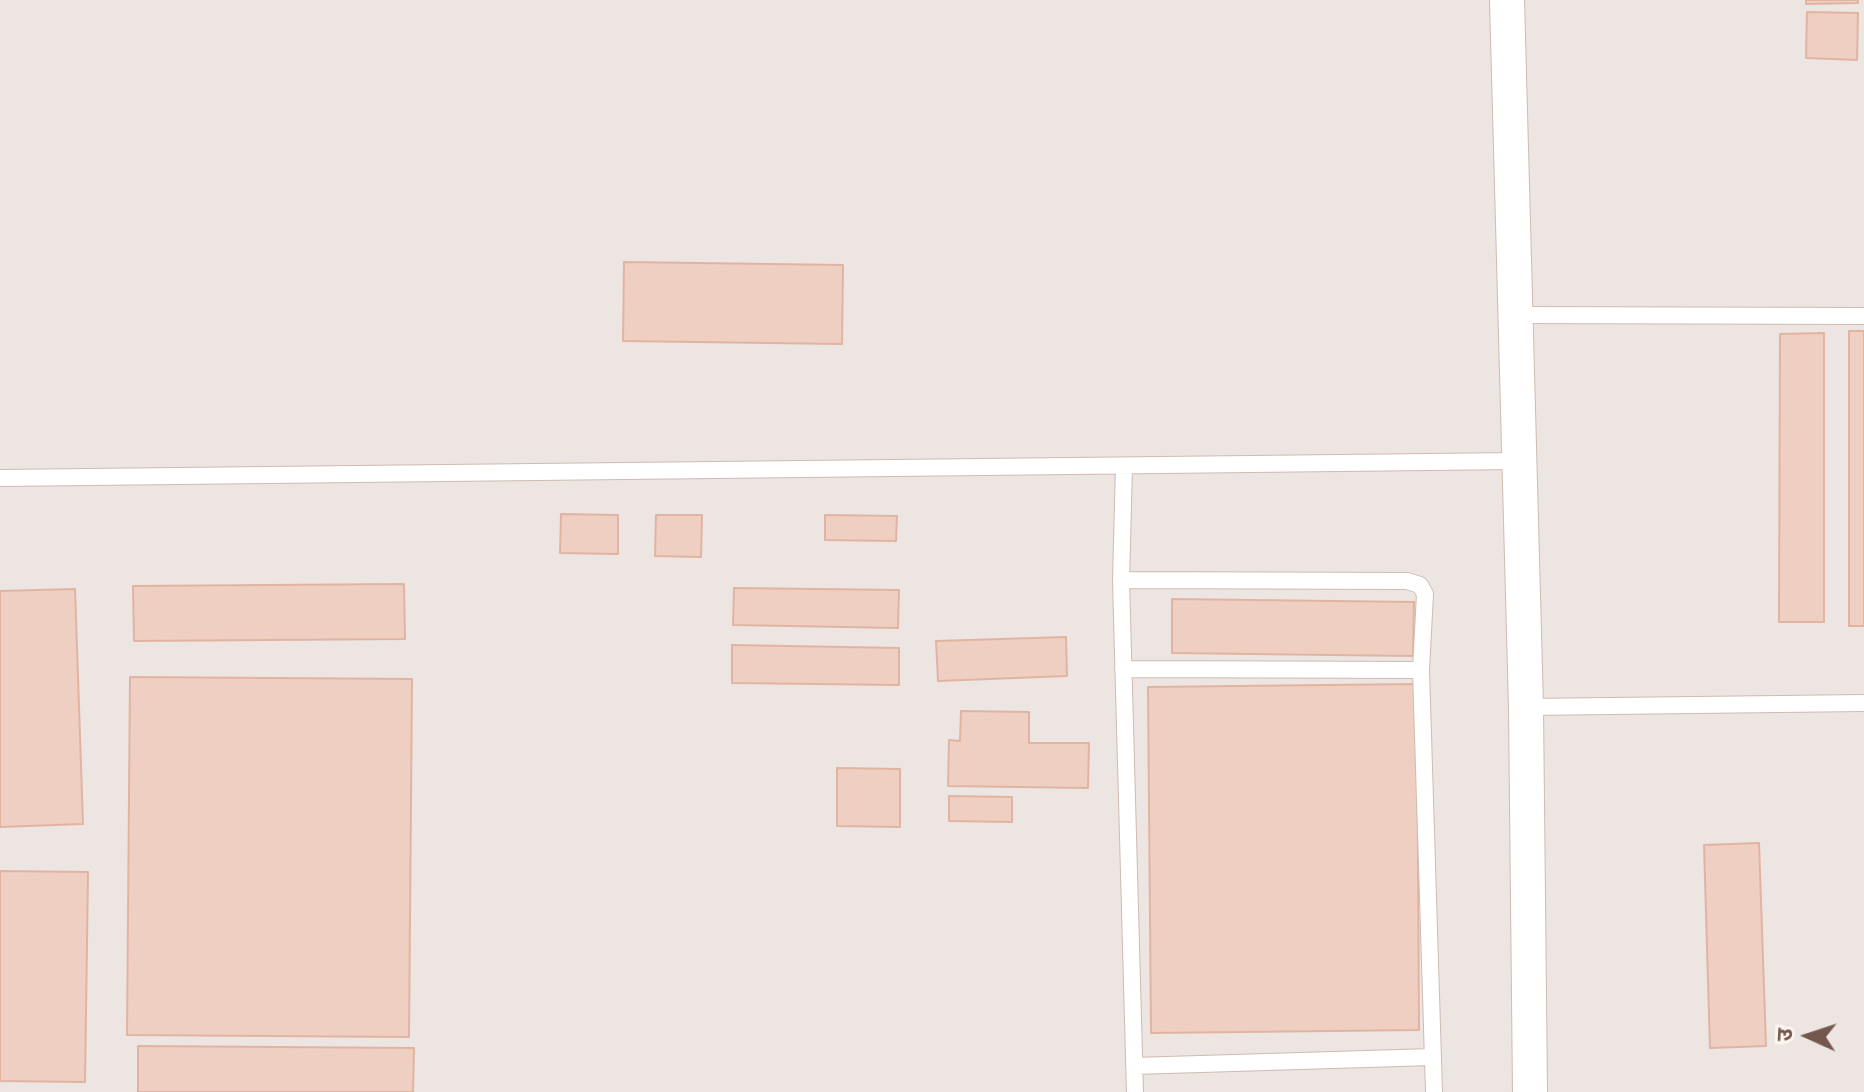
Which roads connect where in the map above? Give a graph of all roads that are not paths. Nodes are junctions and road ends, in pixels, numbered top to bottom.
1 (1507, 0) edge
2 (1513, 315) junction
3 (1864, 316) edge
4 (1518, 461) junction
5 (1124, 467) junction
6 (0, 478) edge
7 (1121, 580) junction
8 (1123, 669) junction
9 (1421, 670) junction
10 (1864, 703) edge
11 (1526, 707) junction
12 (1433, 1057) junction
13 (1134, 1066) junction
14 (1135, 1092) edge
15 (1434, 1092) edge
16 (1530, 1092) edge

1 - 2 street
2 - 3 lane
2 - 4 street
4 - 5 lane
4 - 11 street
5 - 6 lane
5 - 7 lane
7 - 8 lane
7 - 9 lane
8 - 9 lane
8 - 13 lane
9 - 12 lane
10 - 11 lane
11 - 16 street
12 - 13 lane
12 - 15 lane
13 - 14 lane

